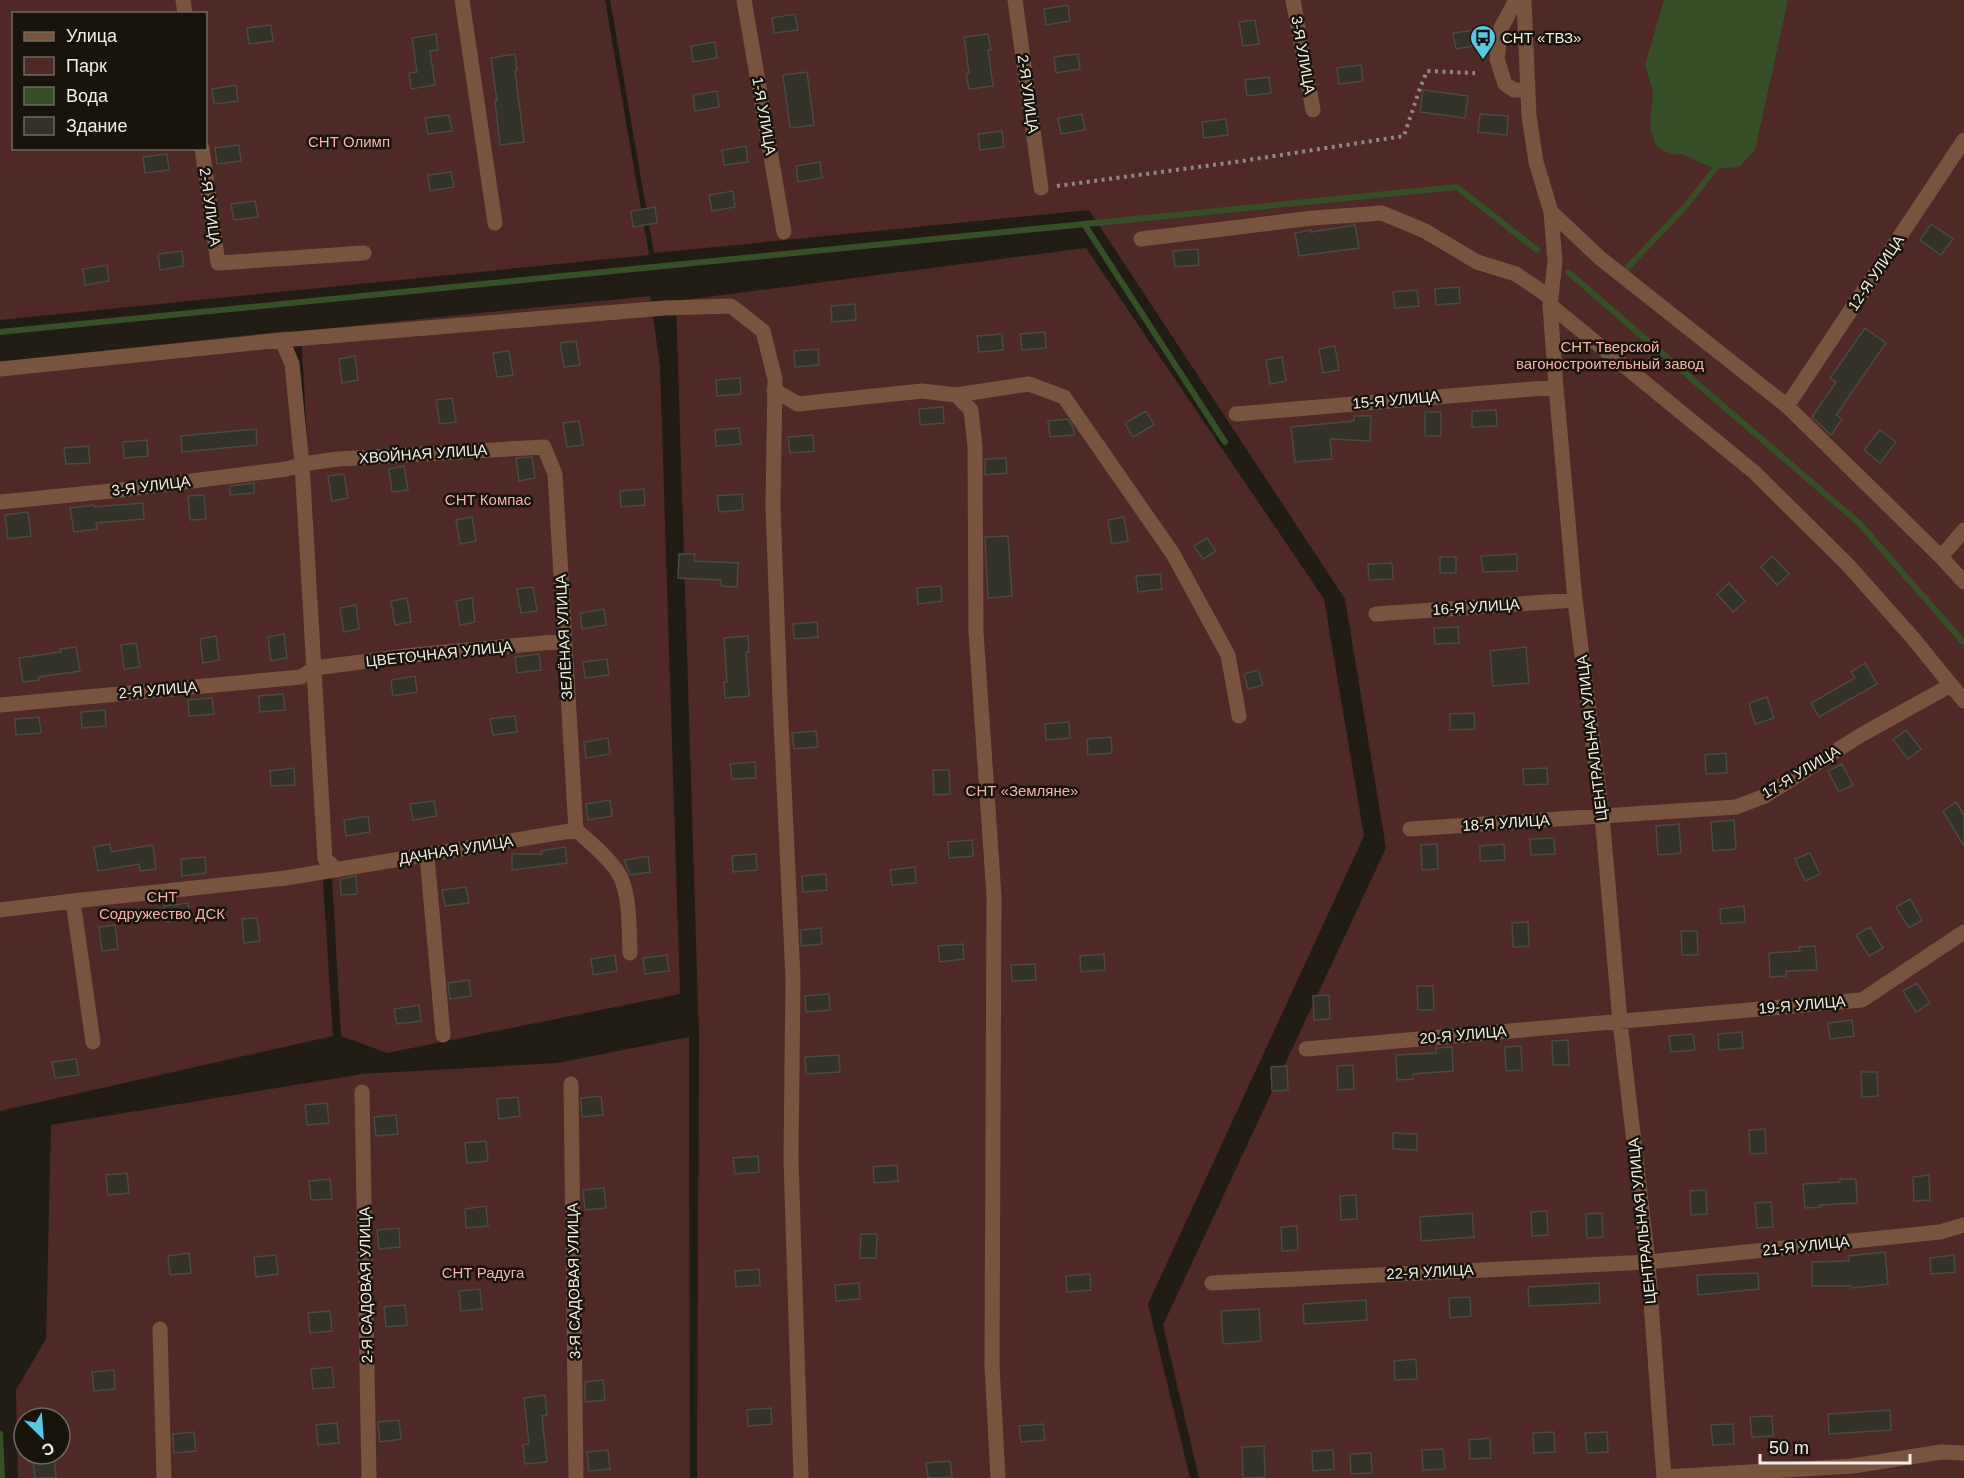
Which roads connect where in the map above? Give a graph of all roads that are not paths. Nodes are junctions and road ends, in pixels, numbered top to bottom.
1 (462, 0) edge
2 (744, 0) edge
3 (1015, 0) edge
4 (1293, 0) edge
5 (1516, 0) edge
6 (1524, 0) edge
7 (1528, 90) junction
8 (1313, 110) dead end
9 (1964, 140) edge
10 (202, 150) edge
11 (1041, 188) road end
12 (1551, 212) junction
13 (495, 223) dead end
14 (784, 232) dead end
15 (1141, 239) dead end
16 (364, 253) dead end
17 (1550, 301) junction
18 (282, 340) junction
19 (0, 369) edge
20 (1556, 387) junction
21 (774, 390) junction
22 (956, 394) junction
23 (1787, 406) junction
24 (1236, 414) dead end
25 (544, 447) joint
26 (302, 464) junction
27 (0, 502) edge
28 (1964, 530) edge
29 (1941, 557) junction
30 (1964, 582) edge
31 (1575, 600) junction
32 (1376, 614) dead end
33 (564, 641) junction
34 (315, 668) junction
35 (1951, 685) junction
36 (1964, 701) edge
37 (0, 705) edge
38 (1239, 716) dead end
39 (1602, 816) junction
40 (1410, 829) dead end
41 (576, 830) junction
42 (427, 856) junction
43 (337, 870) junction
44 (72, 901) junction
45 (0, 910) edge
46 (1964, 932) edge
47 (630, 953) dead end
48 (1620, 1022) junction
49 (443, 1035) dead end
50 (93, 1042) dead end
51 (1306, 1049) dead end
52 (571, 1084) dead end
53 (362, 1092) dead end
54 (1964, 1225) edge
55 (1648, 1262) junction
56 (1212, 1283) dead end
57 (160, 1329) dead end
58 (1964, 1453) edge
59 (164, 1478) edge
60 (369, 1478) edge
61 (576, 1478) edge
62 (801, 1478) edge
63 (998, 1478) edge
64 (1664, 1478) edge

1 - 13 street
2 - 14 street, 1-Я УЛИЦА
3 - 11 street, 2-Я УЛИЦА
4 - 8 street, 3-Я УЛИЦА
5 - 7 street
6 - 7 street, ЦЕНТРАЛЬНАЯ УЛИЦА
7 - 12 street, ЦЕНТРАЛЬНАЯ УЛИЦА
9 - 23 street, 12-Я УЛИЦА
10 - 16 street, 2-Я УЛИЦА
12 - 17 street, ЦЕНТРАЛЬНАЯ УЛИЦА
12 - 23 street
15 - 17 street
17 - 20 street, ЦЕНТРАЛЬНАЯ УЛИЦА
17 - 35 street
18 - 19 street
18 - 21 street
18 - 26 street
20 - 24 street, 15-Я УЛИЦА
20 - 31 street, ЦЕНТРАЛЬНАЯ УЛИЦА
21 - 22 street
21 - 62 street
22 - 38 street
22 - 63 street
23 - 29 street
25 - 26 street, ХВОЙНАЯ УЛИЦА
25 - 33 street, ЗЕЛЁНАЯ УЛИЦА
26 - 27 street, 3-Я УЛИЦА
26 - 34 street
28 - 29 street
29 - 30 street
31 - 32 street, 16-Я УЛИЦА
31 - 39 street, ЦЕНТРАЛЬНАЯ УЛИЦА
33 - 34 street, ЦВЕТОЧНАЯ УЛИЦА
33 - 41 street, ЗЕЛЁНАЯ УЛИЦА
34 - 37 street, 2-Я УЛИЦА
34 - 43 street
35 - 36 street
35 - 39 street, 17-Я УЛИЦА
39 - 40 street, 18-Я УЛИЦА
39 - 48 street, ЦЕНТРАЛЬНАЯ УЛИЦА
41 - 42 street, ДАЧНАЯ УЛИЦА
41 - 47 street
42 - 43 street, ДАЧНАЯ УЛИЦА
42 - 49 street
43 - 44 street, ДАЧНАЯ УЛИЦА
44 - 45 street, ДАЧНАЯ УЛИЦА
44 - 50 street
46 - 48 street, 19-Я УЛИЦА
48 - 51 street, 20-Я УЛИЦА
48 - 55 street, ЦЕНТРАЛЬНАЯ УЛИЦА
52 - 61 street, 3-Я САДОВАЯ УЛИЦА
53 - 60 street, 2-Я САДОВАЯ УЛИЦА
54 - 55 street, 21-Я УЛИЦА
55 - 56 street, 22-Я УЛИЦА
55 - 64 street, ЦЕНТРАЛЬНАЯ УЛИЦА
57 - 59 street
58 - 64 street

